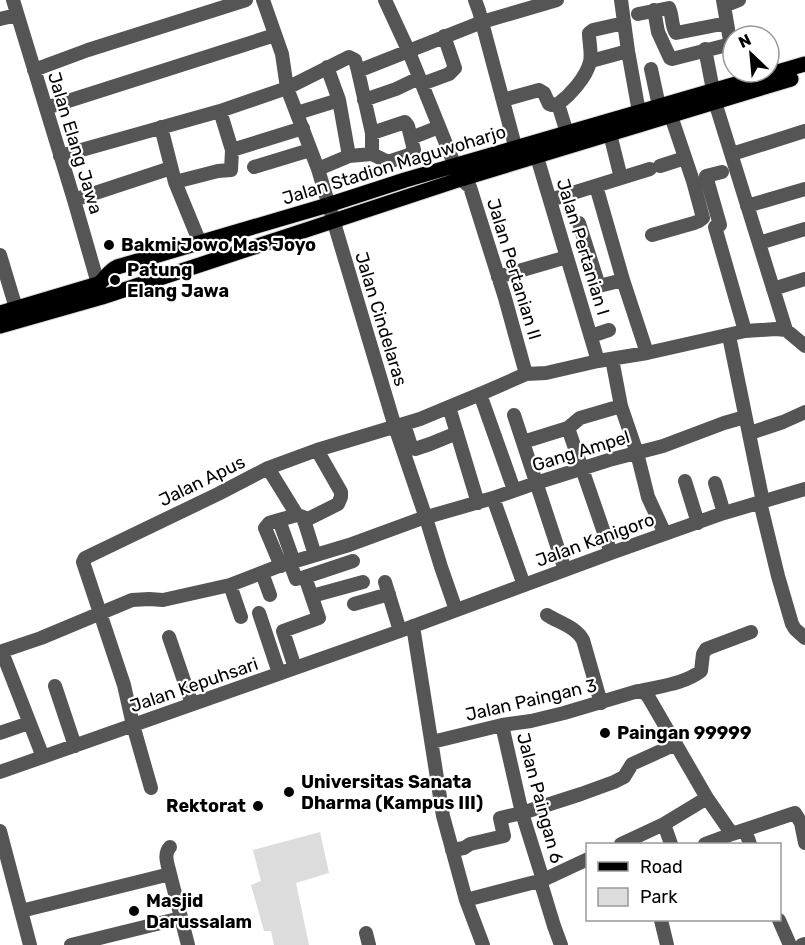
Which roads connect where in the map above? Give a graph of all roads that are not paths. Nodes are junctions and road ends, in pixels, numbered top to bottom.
1 (13, 0) edge
2 (246, 0) edge
3 (263, 0) edge
4 (385, 0) edge
5 (475, 0) edge
6 (557, 0) edge
7 (621, 0) edge
8 (739, 0) edge
9 (724, 3) edge
10 (654, 10) junction
11 (638, 14) dead end
12 (17, 15) junction
13 (0, 19) edge
14 (482, 22) junction
15 (624, 23) junction
16 (727, 23) joint
17 (275, 34) junction
18 (444, 36) junction
19 (705, 49) junction
20 (721, 50) edge
21 (628, 51) junction
22 (409, 52) junction
23 (591, 61) junction
24 (805, 64) edge
25 (327, 67) junction
26 (651, 69) dead end
27 (34, 70) junction
28 (358, 71) junction
29 (781, 71) edge
30 (805, 74) edge
31 (781, 77) edge
32 (421, 81) junction
33 (735, 84) edge
34 (287, 88) junction
35 (714, 96) junction
36 (339, 99) junction
37 (364, 100) junction
38 (503, 100) junction
39 (558, 104) junction
40 (46, 108) junction
41 (220, 111) junction
42 (665, 111) junction
43 (639, 112) junction
44 (297, 113) junction
45 (161, 127) junction
46 (439, 127) junction
47 (303, 129) junction
48 (805, 131) edge
49 (372, 133) junction
50 (567, 133) junction
51 (610, 134) junction
52 (411, 138) junction
53 (232, 150) junction
54 (310, 150) junction
55 (535, 150) junction
56 (372, 154) junction
57 (732, 154) junction
58 (518, 155) junction
59 (60, 156) junction
60 (349, 156) junction
61 (398, 159) junction
62 (686, 159) junction
63 (254, 167) dead end
64 (171, 168) junction
65 (318, 169) junction
66 (722, 172) dead end
67 (458, 173) junction
68 (621, 178) junction
69 (700, 179) junction
70 (405, 180) junction
71 (175, 182) junction
72 (596, 186) junction
73 (805, 189) edge
74 (74, 200) junction
75 (550, 200) junction
76 (328, 205) junction
77 (747, 206) junction
78 (333, 222) junction
79 (579, 224) dead end
80 (805, 229) edge
81 (652, 236) dead end
82 (200, 243) junction
83 (759, 243) junction
84 (0, 255) edge
85 (567, 257) junction
86 (125, 265) junction
87 (498, 277) junction
88 (805, 279) edge
89 (623, 280) junction
90 (132, 286) junction
91 (773, 289) junction
92 (100, 290) junction
93 (16, 308) junction
94 (0, 313) edge
95 (0, 326) edge
96 (609, 330) dead end
97 (786, 330) junction
98 (745, 331) junction
99 (591, 336) junction
100 (729, 336) junction
101 (805, 346) edge
102 (647, 353) junction
103 (605, 360) junction
104 (526, 374) junction
105 (480, 394) junction
106 (621, 406) junction
107 (449, 407) junction
108 (805, 412) edge
109 (514, 415) dead end
110 (745, 417) junction
111 (399, 426) junction
112 (568, 428) junction
113 (457, 433) junction
114 (750, 433) junction
115 (523, 442) junction
116 (317, 450) junction
117 (637, 453) junction
118 (268, 468) junction
119 (582, 468) junction
120 (685, 480) dead end
121 (536, 483) junction
122 (715, 483) dead end
123 (805, 489) edge
124 (514, 490) junction
125 (494, 498) junction
126 (478, 502) junction
127 (761, 502) junction
128 (724, 513) junction
129 (300, 518) junction
130 (426, 518) junction
131 (698, 523) junction
132 (665, 534) junction
133 (611, 553) junction
134 (315, 555) junction
135 (353, 561) dead end
136 (288, 563) junction
137 (565, 570) junction
138 (262, 573) junction
139 (305, 578) junction
140 (363, 582) dead end
141 (230, 585) junction
142 (524, 585) junction
143 (270, 595) dead end
144 (312, 596) junction
145 (354, 604) dead end
146 (456, 610) junction
147 (259, 613) dead end
148 (100, 614) junction
149 (547, 615) dead end
150 (241, 617) dead end
151 (407, 628) junction
152 (751, 632) dead end
153 (169, 637) dead end
154 (805, 638) edge
155 (1, 652) edge
156 (295, 668) junction
157 (279, 674) junction
158 (55, 686) dead end
159 (639, 691) junction
160 (601, 703) junction
161 (192, 704) junction
162 (29, 723) junction
163 (133, 725) junction
164 (502, 725) junction
165 (0, 733) edge
166 (432, 742) junction
167 (676, 744) junction
168 (75, 746) junction
169 (43, 757) junction
170 (0, 772) edge
171 (151, 788) dead end
172 (707, 798) junction
173 (522, 813) junction
174 (664, 824) junction
175 (0, 831) edge
176 (738, 832) junction
177 (627, 843) edge
178 (670, 843) edge
179 (708, 843) edge
180 (749, 843) edge
181 (805, 843) edge
182 (170, 847) dead end
183 (452, 850) junction
184 (586, 860) edge
185 (170, 874) junction
186 (541, 880) junction
187 (466, 900) junction
188 (21, 912) junction
189 (181, 918) junction
190 (661, 921) edge
191 (779, 921) edge
192 (30, 945) edge
193 (71, 945) edge
194 (188, 945) edge
195 (483, 945) edge
196 (561, 945) edge
197 (667, 945) edge
198 (790, 945) edge

1 - 12 street, Jalan Elang Jawa
2 - 27 street
3 - 17 street, Jalan Cindelaras
4 - 22 street, Jalan Pertanian II
5 - 14 street
6 - 14 street
7 - 15 street
8 - 9 street
9 - 16 street
10 - 11 street
10 - 16 street
10 - 19 street
12 - 13 street
12 - 27 street, Jalan Elang Jawa
14 - 18 street
14 - 38 street
15 - 21 street
15 - 23 street
17 - 34 street, Jalan Cindelaras
17 - 40 street
18 - 22 street
18 - 32 street
19 - 20 street
19 - 35 street
21 - 23 street
21 - 43 street
22 - 28 street
22 - 32 street, Jalan Pertanian II
23 - 39 street
24 - 29 main road, Jalan Stadion Maguwoharjo
25 - 28 street
25 - 34 street
25 - 36 street
26 - 42 street
27 - 40 street, Jalan Elang Jawa
28 - 37 street
30 - 31 main road, Jalan Stadion Maguwoharjo
32 - 37 street
32 - 46 street, Jalan Pertanian II
33 - 35 main road, Jalan Stadion Maguwoharjo
34 - 41 street
34 - 44 street, Jalan Cindelaras
35 - 42 main road, Jalan Stadion Maguwoharjo
35 - 57 street
36 - 44 street
36 - 60 street
37 - 49 street
38 - 39 street
38 - 58 street
39 - 50 street
40 - 59 street, Jalan Elang Jawa
41 - 45 street
41 - 53 street
42 - 43 main road, Jalan Stadion Maguwoharjo
42 - 51 main road, Jalan Stadion Maguwoharjo
42 - 62 street
43 - 50 main road, Jalan Stadion Maguwoharjo
44 - 47 street, Jalan Cindelaras
45 - 59 street
45 - 64 street
46 - 52 street
46 - 67 street, Jalan Pertanian II
47 - 53 street
47 - 54 street, Jalan Cindelaras
48 - 57 street
49 - 52 street
49 - 56 street
50 - 55 main road, Jalan Stadion Maguwoharjo
51 - 55 main road, Jalan Stadion Maguwoharjo
51 - 68 street
52 - 61 street
53 - 71 street
54 - 63 street
54 - 65 street, Jalan Cindelaras
55 - 58 main road, Jalan Stadion Maguwoharjo
55 - 75 street, Jalan Pertanian I
56 - 60 street
56 - 61 street
57 - 77 street
58 - 67 main road, Jalan Stadion Maguwoharjo
59 - 74 street, Jalan Elang Jawa
60 - 65 street
61 - 70 street
62 - 68 street
62 - 69 street
64 - 71 street
64 - 74 street
65 - 76 street, Jalan Cindelaras
66 - 69 street
67 - 70 main road, Jalan Stadion Maguwoharjo
67 - 78 main road, Jalan Stadion Maguwoharjo
67 - 87 street, Jalan Pertanian II
68 - 72 street
69 - 81 street
69 - 98 street
70 - 76 main road, Jalan Stadion Maguwoharjo
71 - 82 street
72 - 75 street
72 - 89 street
73 - 77 street
74 - 92 street, Jalan Elang Jawa
75 - 85 street, Jalan Pertanian I
76 - 78 street, Jalan Cindelaras
76 - 82 main road, Jalan Stadion Maguwoharjo
77 - 83 street
78 - 90 main road, Jalan Stadion Maguwoharjo
78 - 111 street, Jalan Cindelaras
79 - 89 street
80 - 83 street
82 - 86 main road, Jalan Stadion Maguwoharjo
83 - 91 street
84 - 93 street
85 - 87 street
85 - 99 street, Jalan Pertanian I
86 - 90 main road
86 - 92 main road, Jalan Stadion Maguwoharjo
87 - 104 street, Jalan Pertanian II
88 - 91 street
89 - 102 street
90 - 92 main road, Jalan Stadion Maguwoharjo
91 - 97 street
92 - 93 main road, Jalan Stadion Maguwoharjo
92 - 95 main road, Jalan Stadion Maguwoharjo
93 - 94 main road, Jalan Stadion Maguwoharjo
96 - 99 street
97 - 98 street, Jalan Apus
97 - 101 street
98 - 100 street, Jalan Apus
99 - 103 street, Jalan Pertanian I
100 - 102 street, Jalan Apus
100 - 110 street
102 - 103 street, Jalan Apus
103 - 104 street, Jalan Apus
103 - 106 street, Jalan Pertanian I
104 - 105 street, Jalan Apus
105 - 107 street, Jalan Apus
105 - 124 street
106 - 112 street
106 - 117 street, Jalan Pertanian I
107 - 111 street, Jalan Apus
107 - 113 street
108 - 114 street
109 - 115 street
110 - 114 street
110 - 117 street, Gang Ampel
111 - 113 street
111 - 116 street, Jalan Apus
111 - 130 street
112 - 115 street
112 - 119 street
113 - 126 street
114 - 127 street
115 - 121 street
116 - 118 street, Jalan Apus
116 - 129 street
117 - 119 street, Gang Ampel
117 - 132 street, Jalan Pertanian I
118 - 129 street
118 - 148 street, Jalan Apus
119 - 121 street, Gang Ampel
119 - 133 street
120 - 131 street
121 - 124 street, Gang Ampel
121 - 137 street
122 - 128 street
123 - 127 street, Jalan Kanigoro
124 - 125 street, Gang Ampel
125 - 126 street, Gang Ampel
125 - 142 street
126 - 130 street, Gang Ampel
127 - 128 street, Jalan Kanigoro
127 - 154 street
128 - 131 street, Jalan Kanigoro
129 - 134 street
129 - 136 street
130 - 134 street, Gang Ampel
130 - 146 street
131 - 132 street, Jalan Kanigoro
132 - 133 street, Jalan Kanigoro
133 - 137 street, Jalan Kanigoro
134 - 136 street, Gang Ampel
135 - 139 street
136 - 138 street, Gang Ampel
136 - 139 street
137 - 142 street, Jalan Kanigoro
138 - 141 street, Gang Ampel
138 - 143 street
139 - 144 street
140 - 144 street
141 - 148 street, Gang Ampel
141 - 150 street
142 - 146 street, Jalan Kanigoro
144 - 156 street
145 - 151 street
146 - 151 street, Jalan Kanigoro
147 - 157 street
148 - 155 street, Gang Ampel
148 - 163 street
149 - 160 street
151 - 156 street, Jalan Kepuhsari
151 - 166 street
152 - 159 street, Jalan Paingan 3
153 - 161 street
155 - 162 street
156 - 157 street, Jalan Kepuhsari
157 - 161 street, Jalan Kepuhsari
158 - 168 street
159 - 160 street, Jalan Paingan 3
159 - 167 street
160 - 164 street, Jalan Paingan 3
161 - 163 street, Jalan Kepuhsari
162 - 165 street
162 - 169 street
163 - 168 street, Jalan Kepuhsari
163 - 171 street
164 - 166 street, Jalan Paingan 3
164 - 173 street, Jalan Paingan 6
166 - 183 street
167 - 172 street
167 - 173 street
168 - 169 street, Jalan Kepuhsari
169 - 170 street, Jalan Kepuhsari
172 - 174 street
172 - 176 street
173 - 183 street
173 - 186 street, Jalan Paingan 6
174 - 177 street
174 - 178 street
175 - 188 street
176 - 179 street
176 - 180 street
176 - 181 street
182 - 185 street
183 - 187 street
184 - 186 street
185 - 188 street
185 - 189 street
186 - 187 street
186 - 196 street, Jalan Paingan 6
187 - 195 street
188 - 192 street
189 - 193 street
189 - 194 street
190 - 197 street
191 - 198 street

